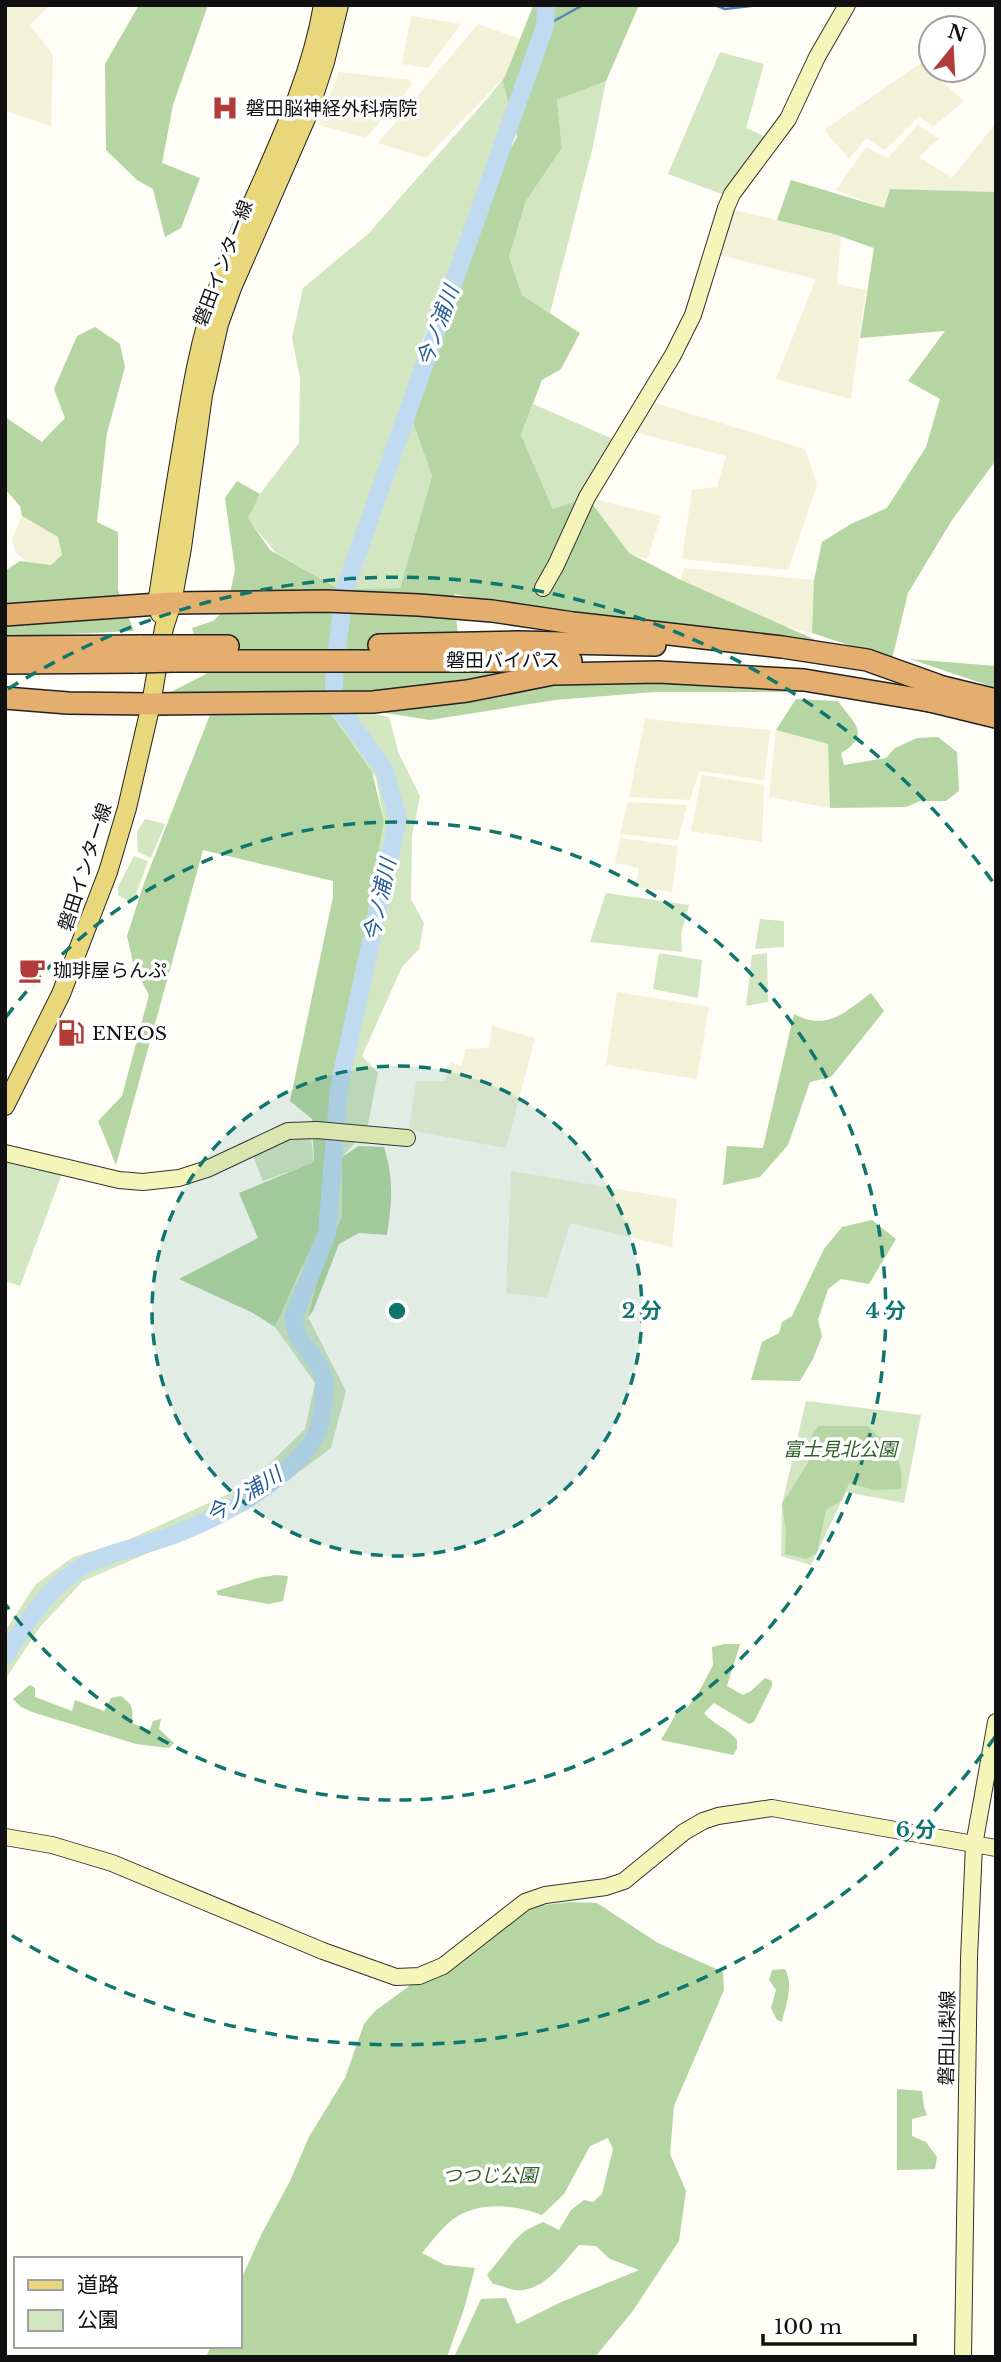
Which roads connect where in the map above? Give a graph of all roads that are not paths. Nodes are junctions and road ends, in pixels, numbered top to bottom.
1 (323, 5) edge
2 (339, 5) edge
3 (847, 5) edge
4 (542, 589) dead end
5 (164, 603) junction
6 (5, 615) edge
7 (171, 645) junction
8 (5, 647) edge
9 (139, 654) junction
10 (5, 663) edge
11 (933, 693) junction
12 (5, 698) edge
13 (996, 700) edge
14 (151, 704) junction
15 (996, 717) edge
16 (5, 1107) edge
17 (407, 1138) dead end
18 (5, 1153) edge
19 (996, 1722) edge
20 (5, 1837) edge
21 (974, 1845) junction
22 (996, 1848) edge
23 (963, 2357) edge

1 - 5 main road, 磐田インター線
2 - 5 main road, 磐田インター線
3 - 4 street
5 - 6 highway
5 - 7 main road, 磐田インター線
5 - 11 highway
7 - 9 highway, 磐田バイパス, bridge
7 - 11 highway, 磐田バイパス
7 - 14 main road, 磐田インター線
8 - 9 highway, 磐田バイパス
9 - 10 highway, 磐田バイパス
11 - 13 highway, 磐田バイパス
11 - 14 highway
11 - 15 highway, 磐田バイパス
12 - 14 highway
14 - 16 main road, 磐田インター線
17 - 18 street
19 - 21 street, 磐田山梨線
20 - 21 street
21 - 22 street
21 - 23 street, 磐田山梨線

